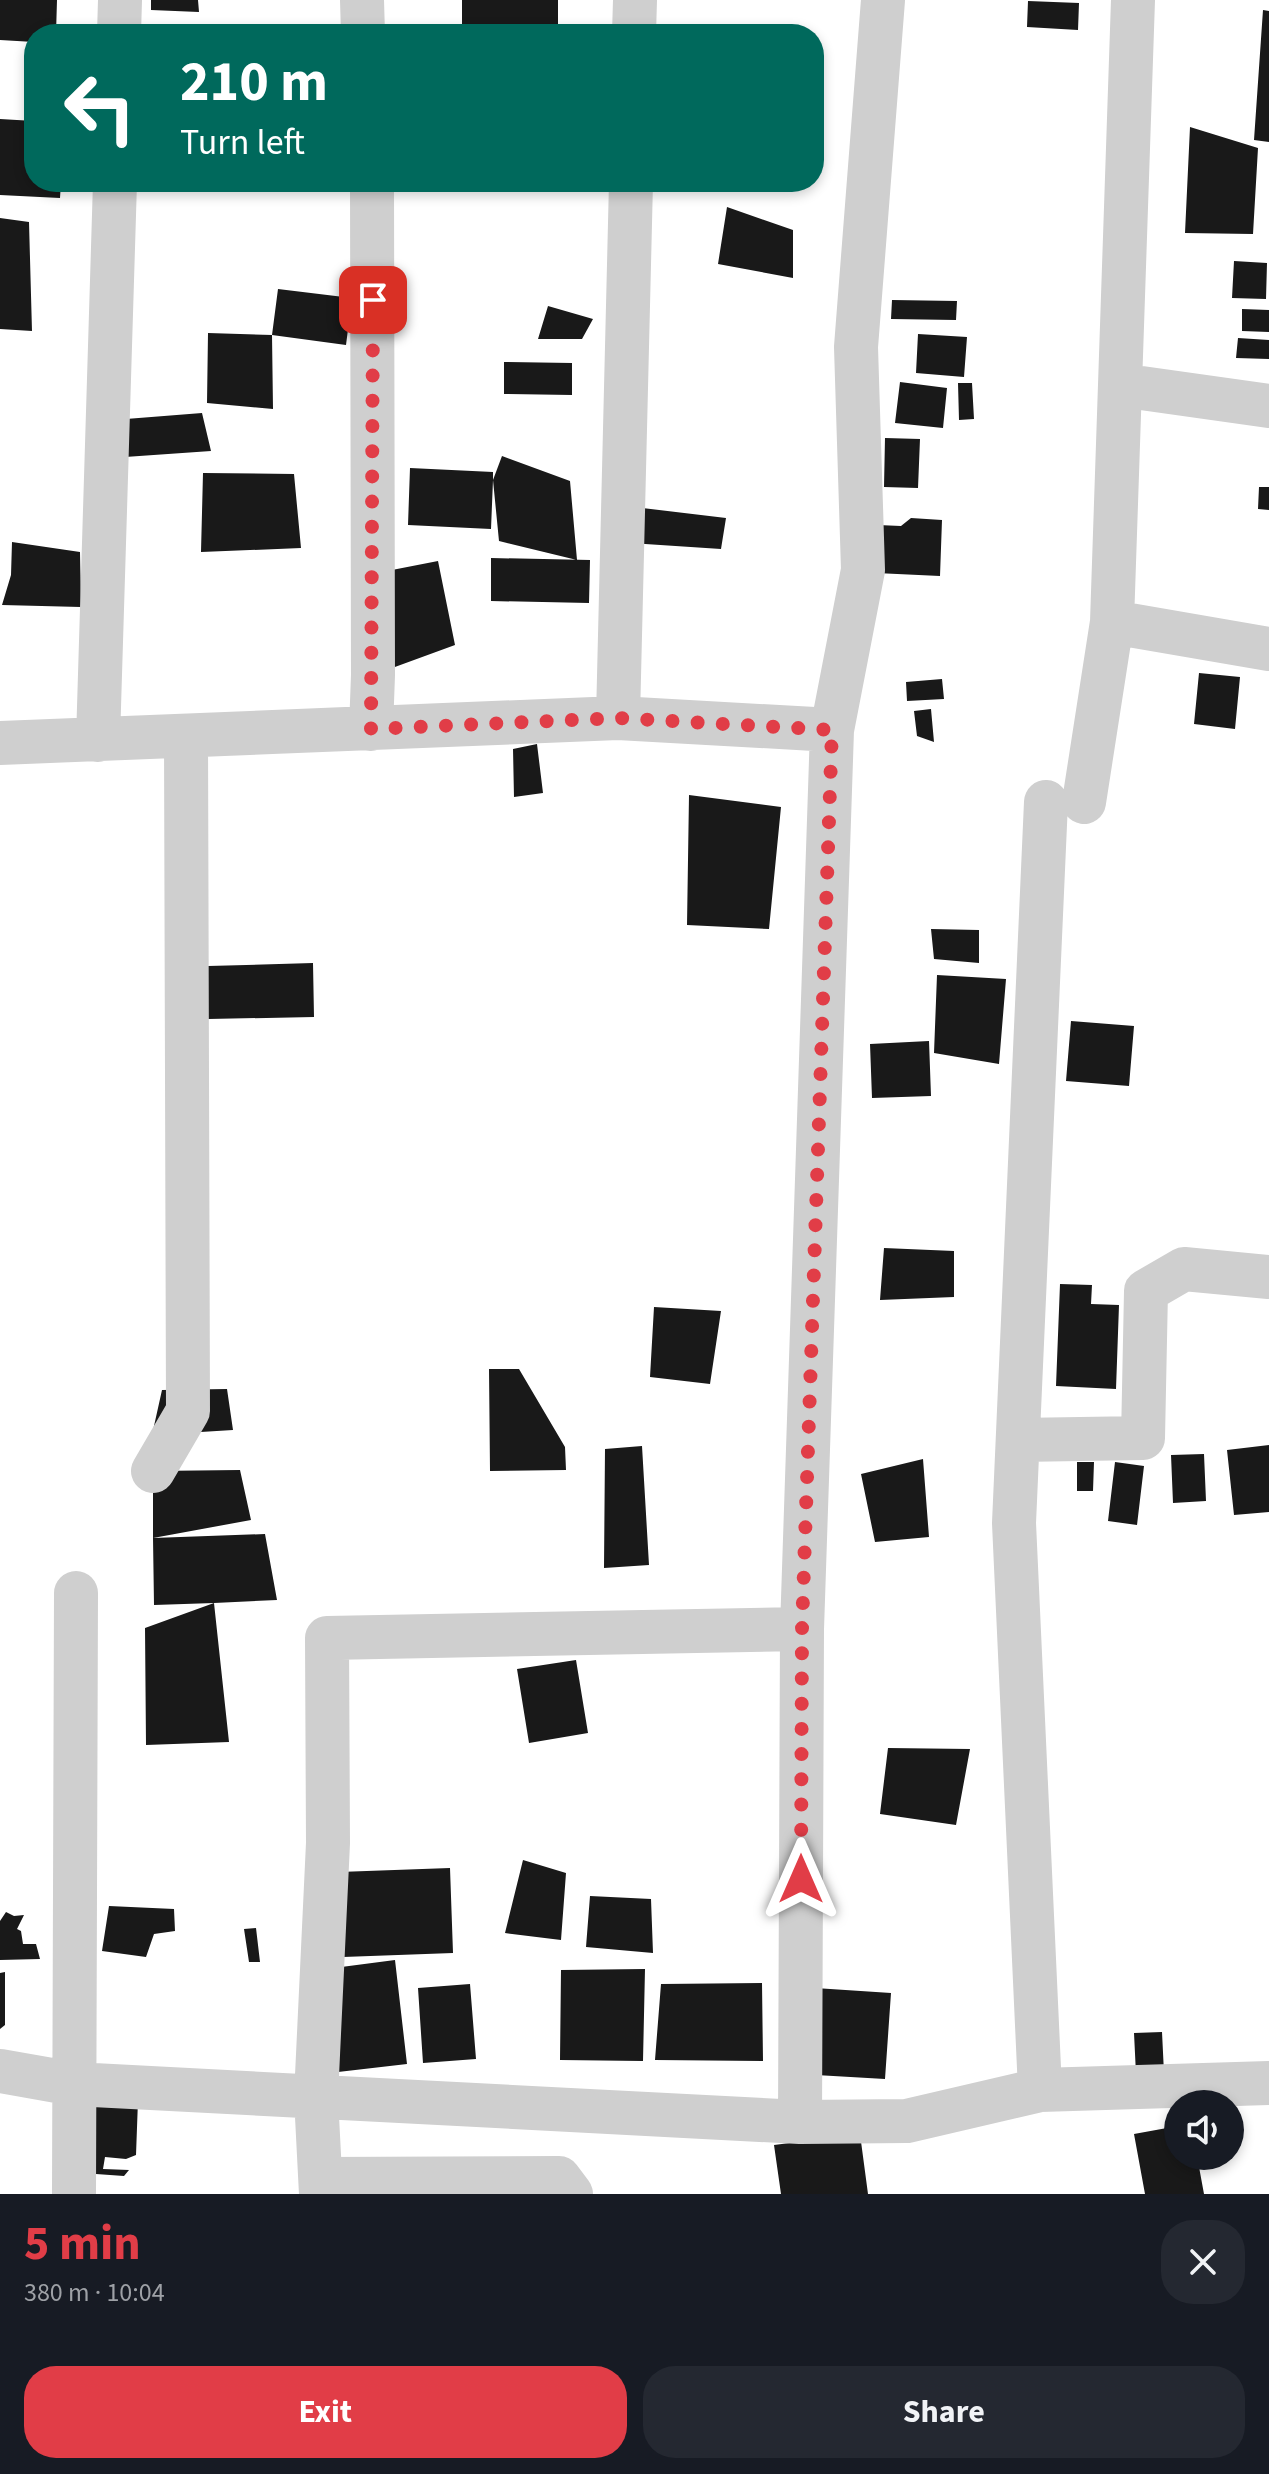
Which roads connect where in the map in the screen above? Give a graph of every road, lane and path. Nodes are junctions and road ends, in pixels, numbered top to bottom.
1 (120, 0) edge
2 (362, 0) edge
3 (635, 0) edge
4 (883, 0) edge
5 (1133, 0) edge
6 (119, 24) edge
7 (363, 24) edge
8 (634, 24) edge
9 (115, 192) edge
10 (372, 192) edge
11 (631, 192) edge
12 (1120, 385) junction
13 (1269, 406) edge
14 (1112, 622) junction
15 (1269, 649) edge
16 (618, 718) junction
17 (371, 729) junction
18 (832, 730) junction
19 (186, 737) junction
20 (98, 740) junction
21 (0, 743) edge
22 (1269, 1277) edge
23 (1018, 1440) junction
24 (153, 1471) dead end
25 (76, 1593) dead end
26 (802, 1629) junction
27 (0, 2071) edge
28 (1269, 2083) edge
29 (74, 2084) junction
30 (1040, 2090) junction
31 (316, 2097) junction
32 (800, 2122) junction
33 (321, 2187) edge
34 (74, 2194) edge
35 (571, 2194) edge

1 - 6 street
2 - 7 street
3 - 8 street
4 - 18 street
5 - 12 street
9 - 20 street
10 - 17 street
11 - 16 street
12 - 13 street
12 - 14 street
14 - 15 street
14 - 23 street
16 - 17 street
16 - 18 street
17 - 19 street
18 - 26 street
19 - 20 street
19 - 24 street
20 - 21 street
22 - 23 street
23 - 30 street
25 - 29 street
26 - 31 street
26 - 32 street
27 - 29 street
28 - 30 street
29 - 31 street
29 - 34 street
30 - 32 street
31 - 32 street
31 - 33 street
33 - 35 street

